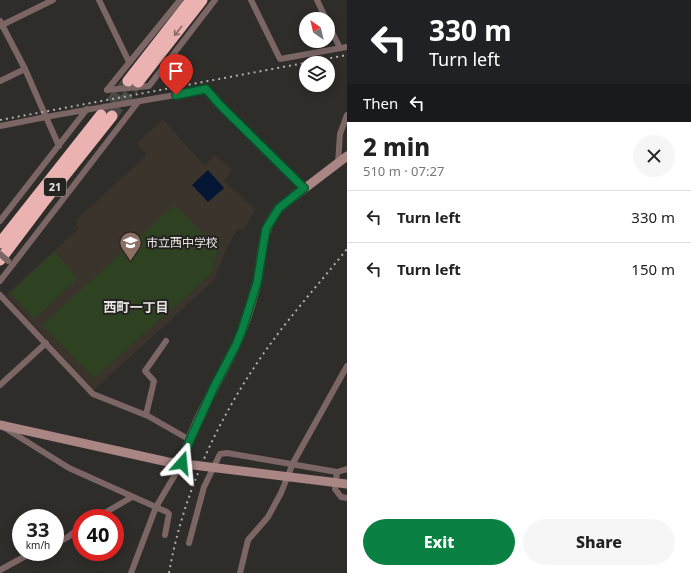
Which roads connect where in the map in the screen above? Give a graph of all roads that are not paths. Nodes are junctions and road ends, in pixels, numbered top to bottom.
1 (53, 0) edge
2 (99, 0) edge
3 (180, 0) edge
4 (191, 0) edge
5 (202, 0) edge
6 (215, 0) edge
7 (251, 0) edge
8 (317, 0) edge
9 (323, 12) edge
10 (1, 24) edge
11 (335, 38) edge
12 (347, 47) edge
13 (340, 48) junction
14 (129, 62) junction
15 (25, 69) junction
16 (0, 81) edge
17 (138, 102) junction
18 (87, 109) junction
19 (347, 115) edge
20 (112, 116) tunnel mouth
21 (46, 118) junction
22 (0, 126) edge
23 (59, 146) junction
24 (347, 156) edge
25 (338, 162) junction
26 (304, 188) junction
27 (0, 221) edge
28 (0, 235) edge
29 (0, 243) edge
30 (0, 254) edge
31 (5, 263) edge
32 (0, 281) edge
33 (0, 295) edge
34 (166, 341) dead end
35 (46, 343) junction
36 (347, 366) edge
37 (0, 385) edge
38 (146, 415) junction
39 (0, 425) edge
40 (190, 440) junction
41 (182, 463) junction
42 (293, 463) junction
43 (347, 469) edge
44 (337, 472) junction
45 (347, 484) edge
46 (132, 497) junction
47 (347, 498) edge
48 (156, 507) junction
49 (111, 509) edge
50 (165, 535) dead end
51 (189, 543) dead end
52 (17, 561) edge
53 (0, 570) edge
54 (131, 573) edge
55 (240, 573) edge

1 - 10 street
2 - 14 street
3 - 14 street
5 -> 4 highway
6 - 14 street
7 - 13 street
8 - 9 street
10 - 15 street
11 - 13 street
12 - 13 street
15 - 16 street
15 - 21 street
17 - 18 street
17 - 26 street
17 - 31 street
18 - 21 street
18 - 23 street
19 - 25 street
20 - 31 highway
21 - 22 street
21 - 23 street
23 - 27 street
24 - 25 street
25 - 26 street
26 - 40 street
28 - 29 highway, 21
30 - 31 street, bridge
31 - 32 street
33 - 35 street
34 - 38 street
35 - 37 street
35 - 38 street
36 - 42 street
38 - 40 street
39 - 41 street
39 - 46 street
40 - 41 street
41 - 45 street, bridge
41 - 48 street
42 - 44 street
42 - 51 street
42 - 55 street
43 - 44 street
44 - 47 street
46 - 48 street
46 - 49 street
48 - 50 street
48 - 54 street
52 - 53 street

